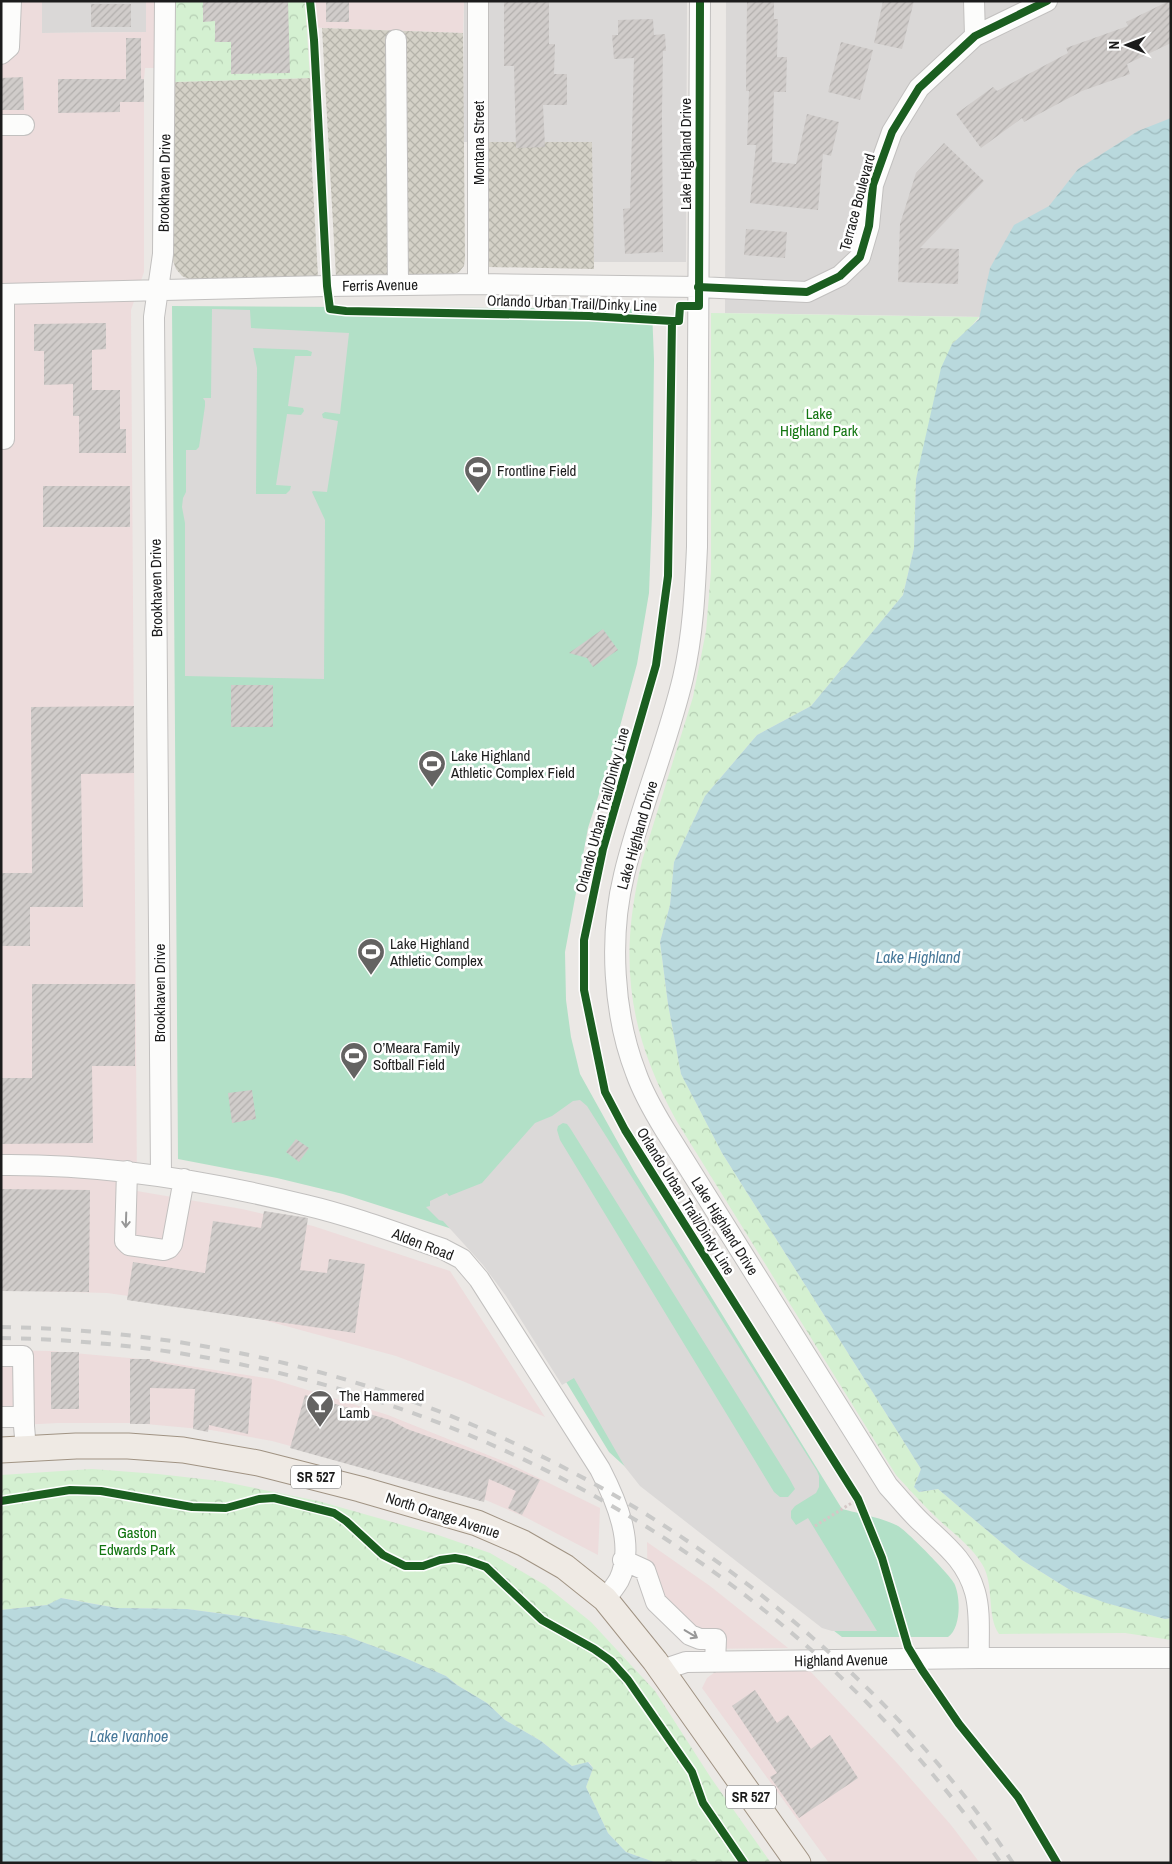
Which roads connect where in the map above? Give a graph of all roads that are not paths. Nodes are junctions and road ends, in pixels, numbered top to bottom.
1 (11, 1) edge
2 (165, 1) edge
3 (478, 1) edge
4 (700, 1) edge
5 (974, 1) edge
6 (1047, 1) edge
7 (975, 36) junction
8 (396, 40) dead end
9 (1, 54) edge
10 (24, 125) dead end
11 (1, 126) edge
12 (478, 284) junction
13 (398, 285) junction
14 (698, 287) junction
15 (158, 289) junction
16 (3, 294) edge
17 (4, 439) dead end
18 (1, 1165) edge
19 (127, 1172) junction
20 (160, 1175) junction
21 (184, 1179) junction
22 (1, 1356) edge
23 (1, 1417) edge
24 (24, 1417) junction
25 (26, 1449) junction
26 (1, 1450) edge
27 (623, 1560) junction
28 (605, 1599) junction
29 (979, 1658) junction
30 (1171, 1658) edge
31 (715, 1662) junction
32 (662, 1670) junction
33 (798, 1863) edge

1 - 9 street
2 - 15 street, Brookhaven Drive
3 - 12 street, Montana Street
4 - 14 street, Lake Highland Drive
5 - 7 street
6 - 7 street, Terrace Boulevard
7 - 14 street, Terrace Boulevard
8 - 13 street
10 - 11 street
12 - 13 street, Ferris Avenue
12 - 14 street, Ferris Avenue
13 - 15 street, Ferris Avenue
14 - 29 street, Lake Highland Drive
15 - 16 street, Ferris Avenue
15 - 20 street, Brookhaven Drive
16 - 17 street
18 - 19 street, Alden Road
19 - 20 street, Alden Road
19 -> 21 street
20 - 21 street, Alden Road
21 - 27 street, Alden Road
22 - 24 street
23 - 24 street
24 - 25 street
25 - 26 main road, North Orange Avenue / SR 527
25 - 28 main road, North Orange Avenue / SR 527
27 - 28 street, Alden Road
27 -> 31 street
28 - 32 main road, North Orange Avenue / SR 527
29 - 30 street, Highland Avenue
29 - 31 street, Highland Avenue
31 - 32 street, Highland Avenue
32 - 33 main road, North Orange Avenue / SR 527

